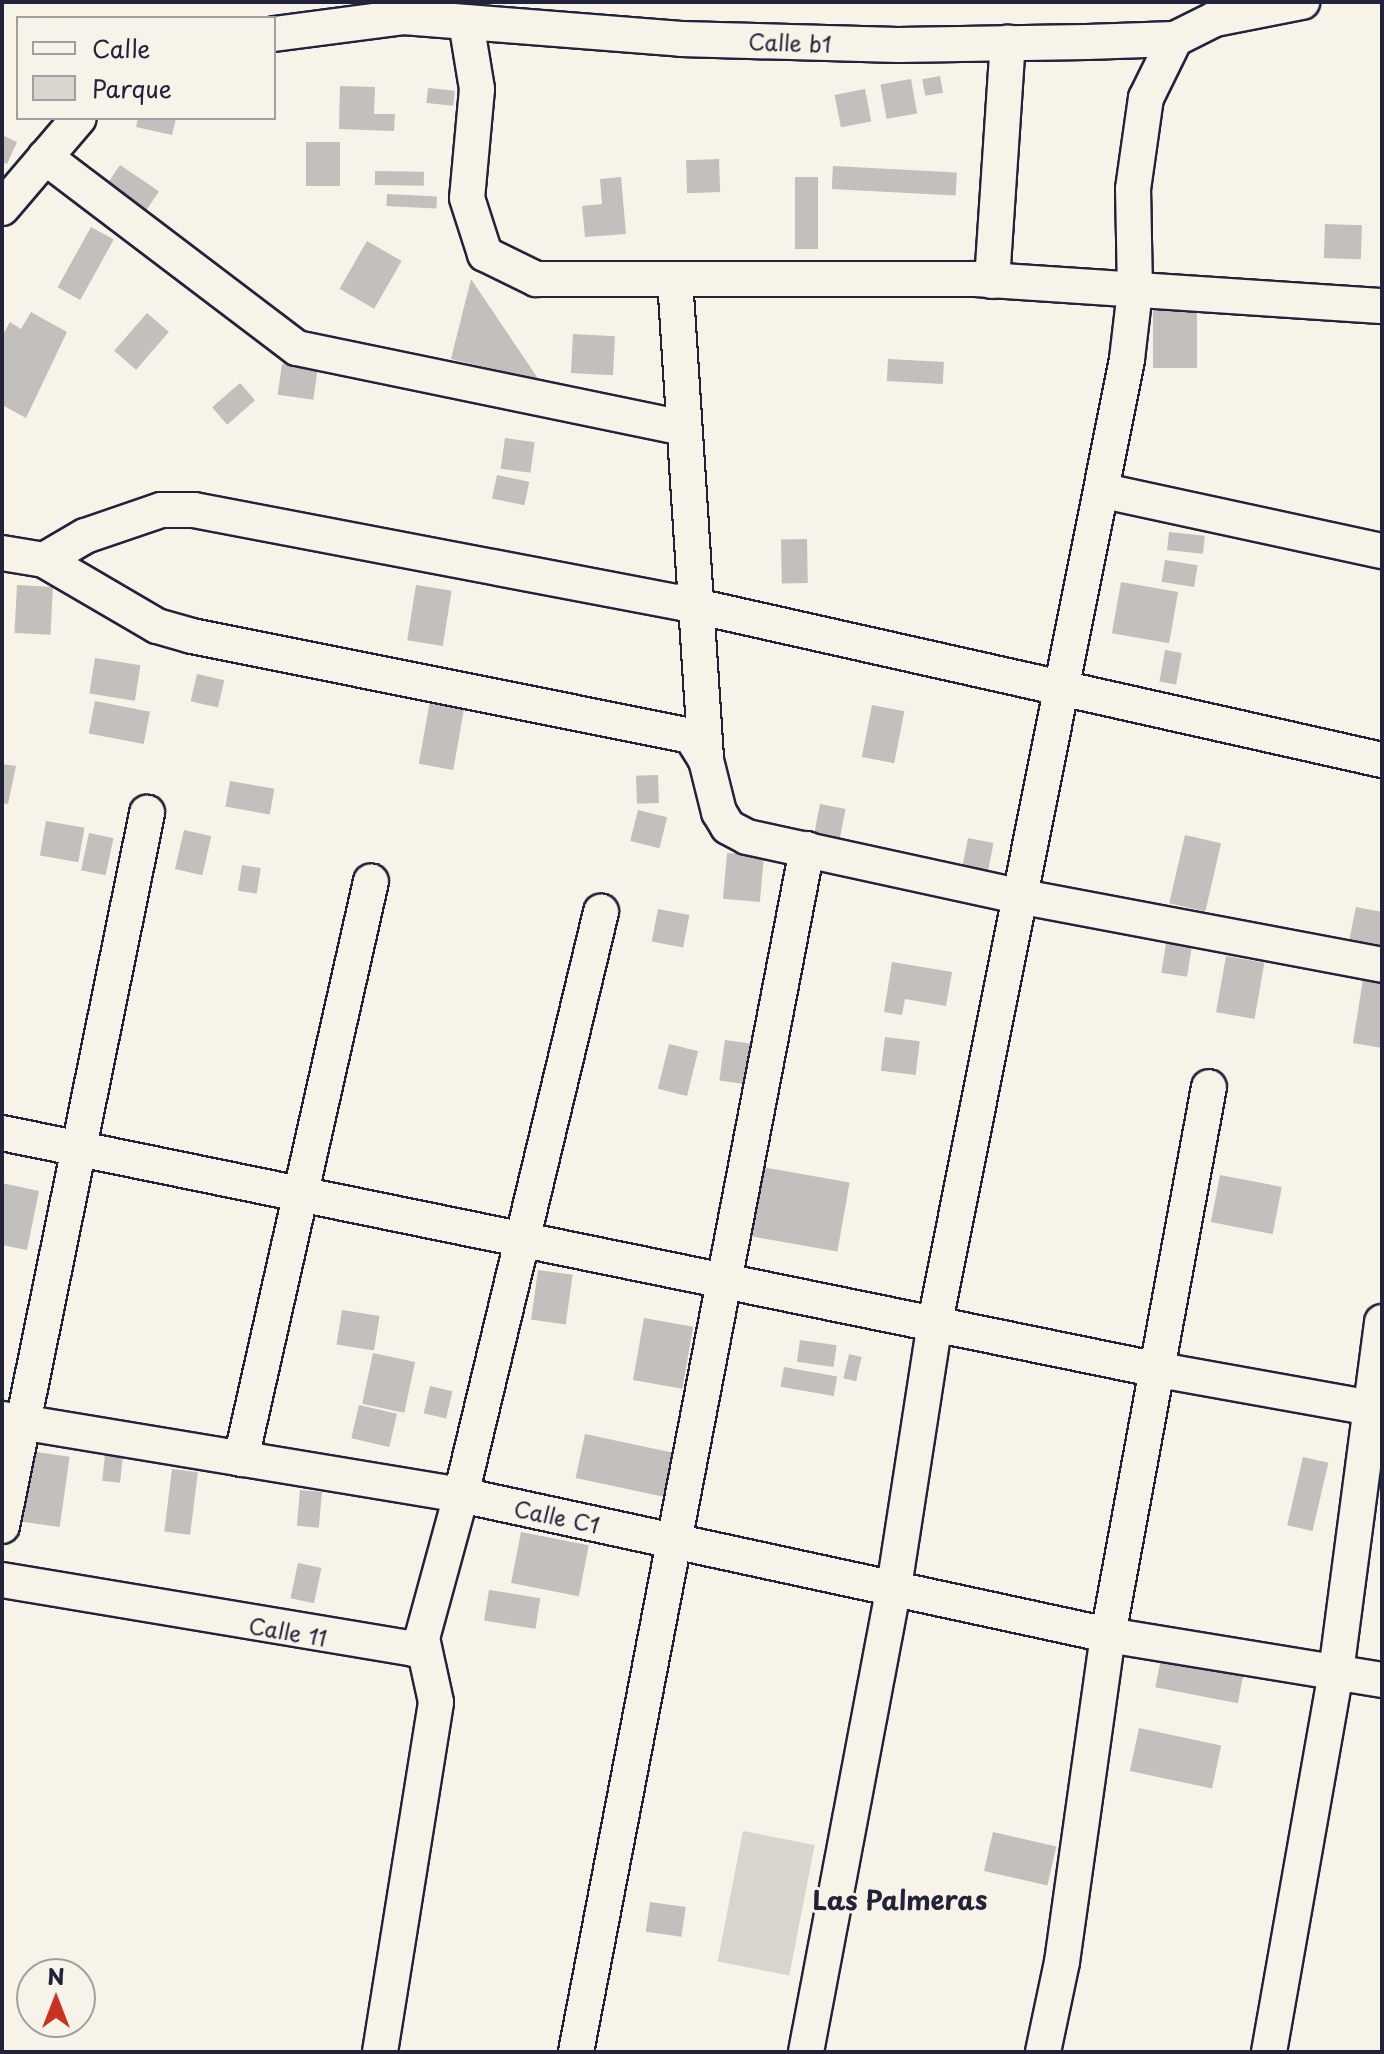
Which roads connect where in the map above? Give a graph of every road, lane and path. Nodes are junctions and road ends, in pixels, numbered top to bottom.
1 (1302, 2) edge
2 (466, 22) junction
3 (276, 34) edge
4 (1175, 39) junction
5 (1008, 43) junction
6 (77, 120) edge
7 (45, 157) junction
8 (2, 208) edge
9 (675, 279) junction
10 (992, 281) junction
11 (1135, 291) junction
12 (1382, 306) edge
13 (682, 428) junction
14 (1104, 491) junction
15 (1382, 551) edge
16 (2, 553) edge
17 (44, 560) junction
18 (699, 607) junction
19 (1060, 690) junction
20 (706, 760) junction
21 (1382, 760) edge
22 (147, 813) dead end
23 (807, 849) junction
24 (371, 881) dead end
25 (1018, 896) junction
26 (601, 912) dead end
27 (1382, 965) edge
28 (1209, 1087) dead end
29 (2, 1133) edge
30 (77, 1148) junction
31 (298, 1192) junction
32 (524, 1237) junction
33 (725, 1281) junction
34 (935, 1322) junction
35 (1382, 1322) edge
36 (1154, 1369) junction
37 (1374, 1409) edge
38 (12, 1421) edge
39 (241, 1459) junction
40 (461, 1495) junction
41 (2, 1526) edge
42 (675, 1542) junction
43 (2, 1580) edge
44 (894, 1587) junction
45 (1108, 1635) junction
46 (422, 1638) junction
47 (1336, 1672) junction
48 (1382, 1680) edge
49 (380, 2052) edge
50 (576, 2052) edge
51 (806, 2052) edge
52 (1043, 2052) edge
53 (1269, 2052) edge

1 - 4 street, Calle b1
2 - 3 street, Calle b1
2 - 5 street, Calle b1
2 - 9 street
4 - 5 street, Calle b1
4 - 11 street
5 - 10 street
6 - 7 street
7 - 8 street
7 - 13 street
9 - 10 street
9 - 13 street
10 - 11 street
11 - 12 street
11 - 14 street
13 - 18 street
14 - 15 street
14 - 19 street
16 - 17 street
17 - 18 street
17 - 20 street
18 - 19 street
18 - 20 street
19 - 21 street
19 - 25 street
20 - 23 street
22 - 30 street
23 - 25 street
23 - 33 street
24 - 31 street
25 - 27 street
25 - 34 street
26 - 32 street
28 - 36 street
29 - 30 street
30 - 31 street
30 - 38 street
31 - 32 street
31 - 39 street
32 - 33 street
32 - 40 street
33 - 34 street
33 - 42 street
34 - 36 street
34 - 44 street
35 - 37 street
36 - 37 street
36 - 45 street
37 - 47 street
38 - 39 street, Calle C1
38 - 41 street
39 - 40 street, Calle C1
40 - 42 street, Calle C1
40 - 46 street
42 - 44 street, Calle C1
42 - 50 street
43 - 46 street, Calle 11
44 - 45 street, Calle C1
44 - 51 street
45 - 47 street, Calle C1
45 - 52 street
46 - 49 street
47 - 48 street, Calle C1
47 - 53 street

